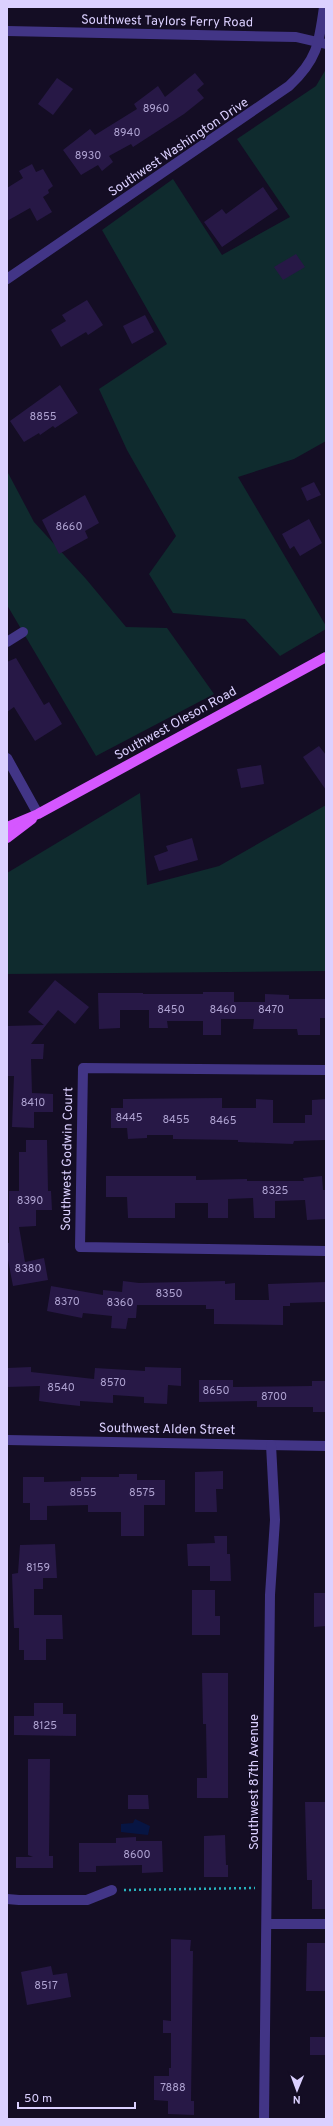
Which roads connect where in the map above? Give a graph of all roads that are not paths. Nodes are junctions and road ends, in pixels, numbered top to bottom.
1 (324, 7) edge
2 (7, 31) edge
3 (322, 42) edge
4 (7, 279) edge
5 (23, 632) dead end
6 (7, 642) edge
7 (326, 657) edge
8 (7, 758) edge
9 (38, 814) junction
10 (7, 826) edge
11 (7, 838) edge
12 (326, 1070) edge
13 (326, 1251) edge
14 (7, 1440) edge
15 (271, 1445) junction
16 (326, 1446) edge
17 (112, 1890) road end
18 (7, 1898) edge
19 (268, 1924) junction
20 (326, 1924) edge
21 (264, 2119) edge

1 - 3 street, Southwest Washington Drive
2 - 3 street, Southwest Taylors Ferry Road
3 - 4 street, Southwest Washington Drive
5 - 6 street
7 - 9 main road, Southwest Oleson Road
8 - 9 street
9 - 10 main road, Southwest Oleson Road
9 - 11 main road, Southwest Oleson Road
12 - 13 street, Southwest Godwin Court
14 - 15 street, Southwest Alden Street
15 - 16 street, Southwest Alden Street
15 - 19 street, Southwest 87th Avenue
17 - 18 street
19 - 20 street
19 - 21 street, Southwest 87th Avenue

